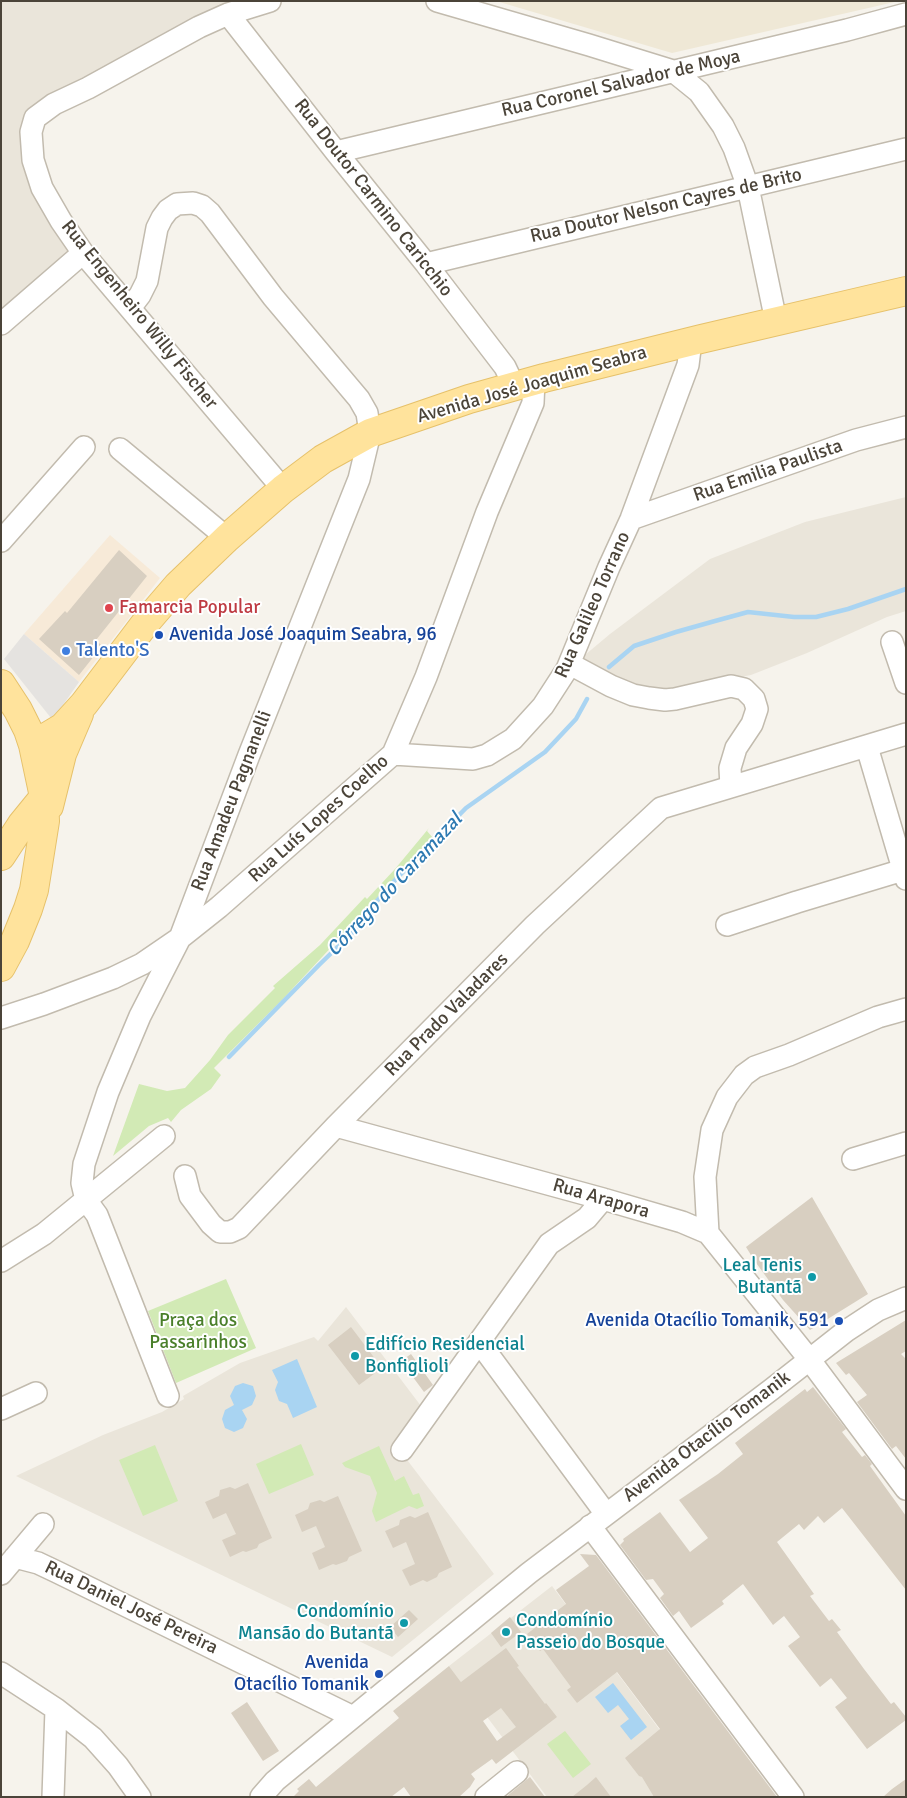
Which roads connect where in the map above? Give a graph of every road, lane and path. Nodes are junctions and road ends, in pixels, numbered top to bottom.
1 (270, 1) edge
2 (437, 1) edge
3 (228, 14) junction
4 (906, 14) edge
5 (673, 71) junction
6 (906, 149) edge
7 (336, 152) junction
8 (748, 187) junction
9 (83, 253) junction
10 (426, 264) junction
11 (906, 291) edge
12 (130, 308) junction
13 (776, 321) junction
14 (1, 324) edge
15 (691, 341) junction
16 (524, 383) junction
17 (906, 427) edge
18 (370, 433) junction
19 (84, 447) dead end
20 (120, 448) dead end
21 (283, 488) junction
22 (632, 518) junction
23 (227, 538) junction
24 (1, 541) edge
25 (892, 642) dead end
26 (570, 664) junction
27 (906, 683) edge
28 (1, 684) edge
29 (84, 704) junction
30 (906, 734) edge
31 (33, 745) junction
32 (867, 747) junction
33 (393, 754) junction
34 (731, 787) junction
35 (45, 809) junction
36 (1, 856) edge
37 (39, 860) junction
38 (1, 870) edge
39 (905, 874) edge
40 (727, 925) dead end
41 (180, 938) junction
42 (1, 967) edge
43 (906, 1009) edge
44 (1, 1018) edge
45 (336, 1126) junction
46 (164, 1136) dead end
47 (906, 1142) edge
48 (853, 1159) dead end
49 (185, 1176) dead end
50 (603, 1199) junction
51 (86, 1200) junction
52 (708, 1233) junction
53 (1, 1261) edge
54 (906, 1298) edge
55 (479, 1342) junction
56 (809, 1359) junction
57 (36, 1393) dead end
58 (168, 1396) dead end
59 (1, 1410) edge
60 (402, 1450) dead end
61 (906, 1489) edge
62 (598, 1520) junction
63 (43, 1524) dead end
64 (15, 1557) junction
65 (1, 1574) edge
66 (1, 1673) edge
67 (56, 1709) junction
68 (353, 1717) junction
69 (517, 1772) dead end
70 (53, 1797) edge
71 (140, 1797) edge
72 (262, 1797) edge
73 (486, 1797) edge
74 (792, 1797) edge

1 - 3 street, Rua Engenheiro Willy Fischer
2 - 5 street
3 - 7 street, Rua Doutor Carmino Caricchio
3 - 9 street, Rua Engenheiro Willy Fischer
4 - 5 street, Rua Coronel Salvador de Moya
5 - 7 street, Rua Coronel Salvador de Moya
5 - 8 street
6 - 8 street, Rua Doutor Nelson Cayres de Brito
7 - 10 street, Rua Doutor Carmino Caricchio
8 - 10 street, Rua Doutor Nelson Cayres de Brito
8 - 13 street
9 - 12 street, Rua Engenheiro Willy Fischer
9 - 14 street
10 - 16 street, Rua Doutor Carmino Caricchio
11 - 13 main road, Avenida José Joaquim Seabra
12 - 18 street
12 - 21 street, Rua Engenheiro Willy Fischer
13 - 15 main road, Avenida José Joaquim Seabra
15 - 16 main road, Avenida José Joaquim Seabra
15 - 22 street, Rua Galileo Torrano
16 - 18 main road, Avenida José Joaquim Seabra
16 - 33 street, Rua Luís Lopes Coelho
17 - 22 street, Rua Emilia Paulista
18 - 21 main road, Avenida José Joaquim Seabra
18 - 41 street, Rua Amadeu Pagnanelli
19 - 24 street
20 - 23 street
21 - 23 main road, Avenida José Joaquim Seabra
22 - 26 street, Rua Galileo Torrano
23 - 29 main road, Avenida José Joaquim Seabra
25 - 27 street
26 - 33 street, Rua Galileo Torrano
26 - 34 street
28 - 31 main road
29 - 31 main road, Avenida José Joaquim Seabra
29 - 35 main road, Avenida José Joaquim Seabra
30 - 32 street
31 - 35 main road
32 - 34 street
32 - 39 street
33 - 41 street, Rua Luís Lopes Coelho
34 - 45 street, Rua Prado Valadares
35 - 36 main road
35 - 37 main road
36 - 37 main road
37 - 38 main road
37 - 42 main road
39 - 40 street
41 - 44 street, Rua Luís Lopes Coelho
41 - 51 street, Rua Amadeu Pagnanelli
43 - 52 street
45 - 49 street, Rua Prado Valadares
45 - 50 street, Rua Arapora
46 - 51 street
47 - 48 street
50 - 52 street, Rua Arapora
50 - 55 street
51 - 53 street
51 - 58 street
52 - 56 street, Rua Arapora
54 - 56 street, Avenida Otacílio Tomanik
55 - 60 street
55 - 62 street
56 - 61 street, Rua Arapora
56 - 62 street, Avenida Otacílio Tomanik
57 - 59 street
62 - 68 street, Avenida Otacílio Tomanik
62 - 74 street
63 - 64 street
64 - 65 street
64 - 68 street, Rua Daniel José Pereira
66 - 67 street
67 - 70 street
67 - 71 street
68 - 72 street, Avenida Otacílio Tomanik
69 - 73 street

